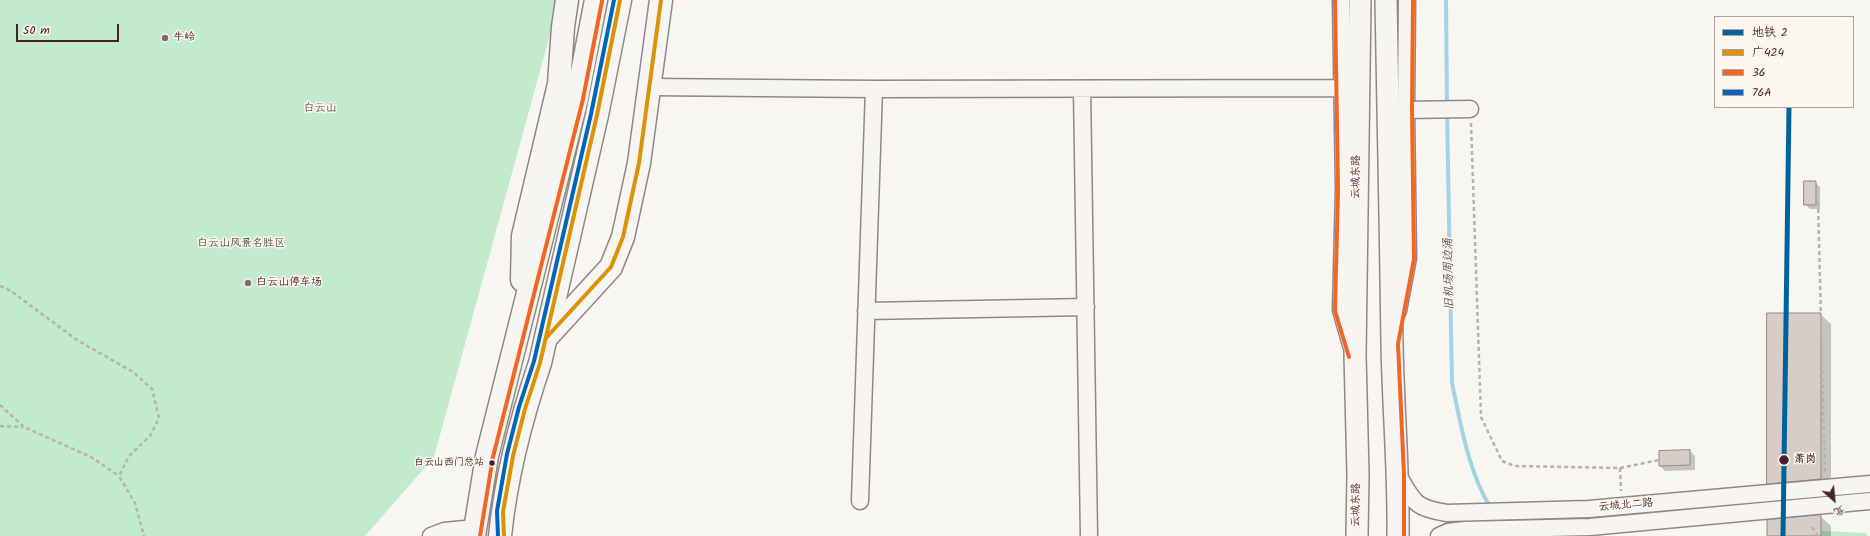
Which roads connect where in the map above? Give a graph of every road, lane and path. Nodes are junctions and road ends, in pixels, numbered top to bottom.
1 (567, 0) edge
2 (596, 0) edge
3 (620, 0) edge
4 (660, 0) edge
5 (1341, 0) edge
6 (1360, 0) edge
7 (1386, 0) edge
8 (1407, 0) edge
9 (649, 87) junction
10 (1342, 88) junction
11 (874, 89) junction
12 (1082, 89) junction
13 (1414, 109) junction
14 (1470, 109) joint
15 (1818, 202) dead end
16 (0, 286) edge
17 (1086, 307) junction
18 (866, 311) junction
19 (520, 324) junction
20 (546, 338) junction
21 (1392, 344) junction
22 (1354, 355) junction
23 (0, 405) edge
24 (0, 426) edge
25 (24, 427) junction
26 (1659, 460) dead end
27 (1620, 468) junction
28 (1398, 475) junction
29 (119, 476) junction
30 (1870, 484) edge
31 (1825, 488) junction
32 (860, 501) dead end
33 (1870, 501) edge
34 (1622, 506) junction
35 (1589, 509) junction
36 (1590, 527) junction
37 (1812, 527) dead end
38 (475, 532) edge
39 (502, 532) edge
40 (144, 536) edge
41 (431, 536) edge
42 (1089, 536) edge
43 (1357, 536) edge
44 (1398, 536) edge
45 (1439, 536) edge
46 (1818, 536) edge

1 - 19 highway
2 - 19 highway
3 - 20 highway
4 - 9 highway
5 - 10 street, 云城东路
6 - 22 main road, 云城东路
7 - 21 main road
8 - 13 street
9 - 11 street
9 - 20 highway
10 - 12 street
10 - 22 street, 云城东路
11 - 12 street
11 - 18 street
12 - 17 street
13 - 14 street
13 - 21 street
14 - 27 path
15 - 31 path
16 - 29 path
17 - 18 street
17 - 42 street
18 - 32 street
19 - 38 highway
20 - 39 highway
21 - 28 main road
22 - 43 main road, 云城东路
23 - 25 path
24 - 25 path
25 - 29 path
26 - 27 path
27 - 34 path
28 - 35 street, 云城北二路
28 - 44 main road
29 - 40 path
30 - 31 street, 云城北二路
31 - 34 street, 云城北二路
33 - 36 street, 云城北二路
34 - 35 street, 云城北二路
35 - 36 street
36 - 45 street, 云城北二路
37 - 46 path
38 - 41 street

